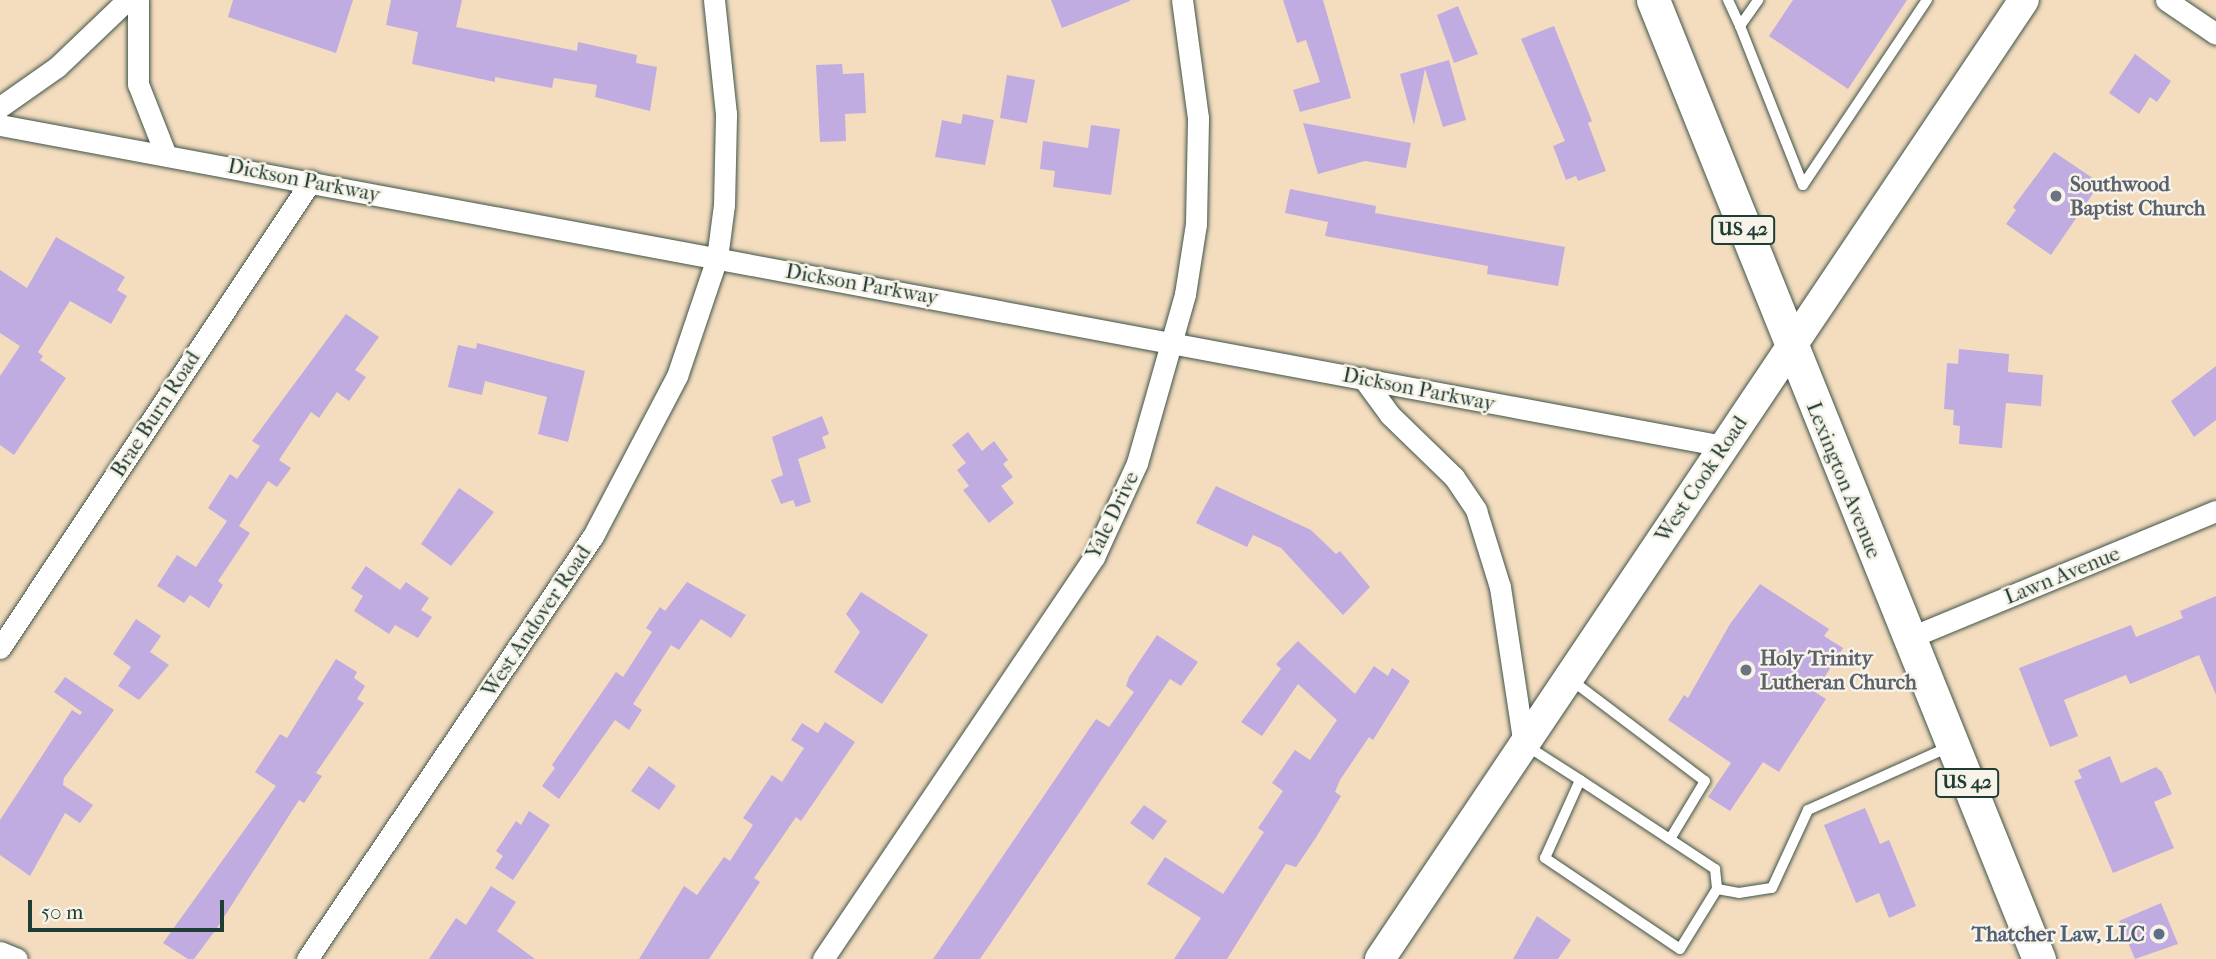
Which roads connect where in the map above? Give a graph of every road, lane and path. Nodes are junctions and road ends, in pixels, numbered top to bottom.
1 (127, 0) edge
2 (138, 0) edge
3 (714, 0) edge
4 (1182, 0) edge
5 (1653, 0) edge
6 (1728, 0) edge
7 (1758, 0) edge
8 (1927, 0) edge
9 (2024, 0) edge
10 (2166, 0) edge
11 (1740, 26) junction
12 (2216, 34) edge
13 (0, 107) edge
14 (0, 125) edge
15 (165, 153) junction
16 (311, 181) junction
17 (717, 258) junction
18 (1171, 341) junction
19 (1790, 345) junction
20 (1363, 378) junction
21 (1723, 446) junction
22 (2216, 511) edge
23 (1909, 638) junction
24 (0, 648) edge
25 (1568, 677) junction
26 (1524, 745) junction
27 (1952, 746) junction
28 (1580, 780) junction
29 (1670, 839) junction
30 (1717, 889) junction
31 (0, 952) edge
32 (16, 959) edge
33 (307, 959) edge
34 (822, 959) edge
35 (1380, 959) edge
36 (2039, 959) edge

1 - 13 street
2 - 15 street
3 - 17 street, West Andover Road
4 - 18 street, Yale Drive
5 - 19 main road, Lexington Avenue / US 42
6 - 11 lane
7 - 11 lane
8 - 11 lane
9 - 19 main road, West Cook Road
10 - 12 street
14 - 15 street, Dickson Parkway
15 - 16 street, Dickson Parkway
16 - 17 street, Dickson Parkway
16 - 24 street, Brae Burn Road
17 - 18 street, Dickson Parkway
17 - 33 street, West Andover Road
18 - 20 street, Dickson Parkway
18 - 34 street, Yale Drive
19 - 21 main road, West Cook Road
19 - 23 main road, Lexington Avenue / US 42
20 - 21 street, Dickson Parkway
20 - 26 street
21 - 25 main road, West Cook Road
22 - 23 street, Lawn Avenue
23 - 27 main road, Lexington Avenue / US 42
25 - 26 main road, West Cook Road
25 - 29 lane
26 - 28 lane
26 - 35 main road, West Cook Road
27 - 30 lane
27 - 36 main road, Lexington Avenue / US 42
28 - 29 lane
28 - 30 lane
29 - 30 lane
31 - 32 street

